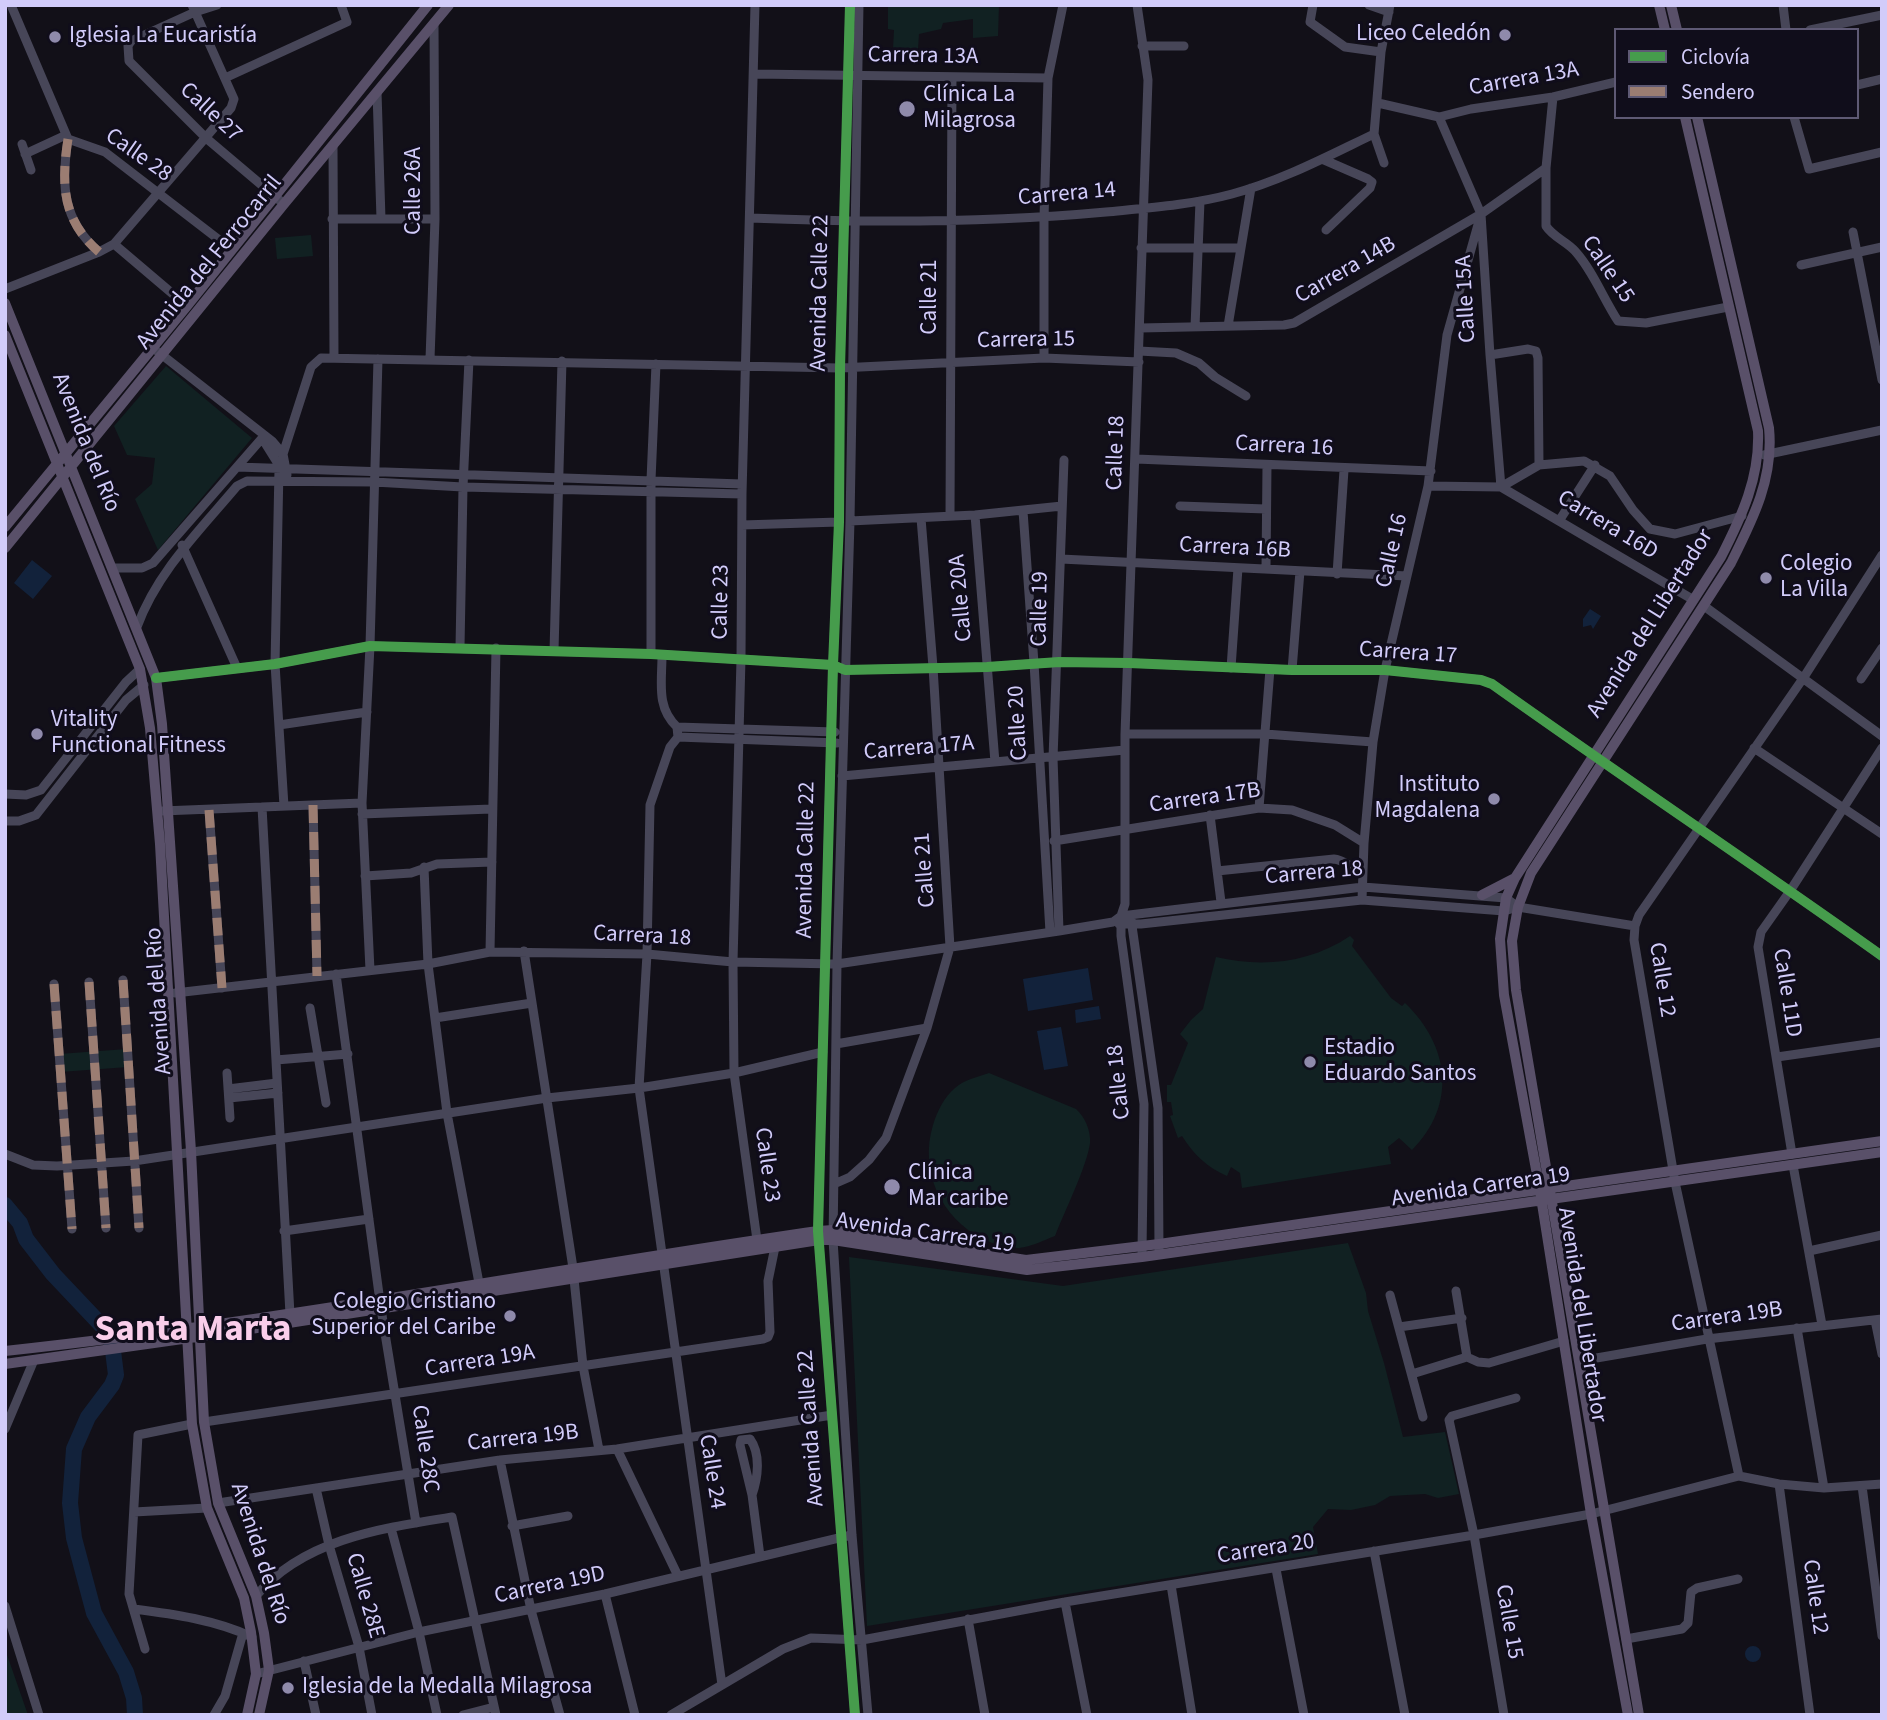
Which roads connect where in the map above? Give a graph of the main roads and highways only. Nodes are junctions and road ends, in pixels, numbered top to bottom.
1 (428, 5) edge
2 (449, 5) edge
3 (1659, 5) edge
4 (1671, 5) edge
5 (1665, 28) edge
6 (1677, 28) edge
7 (1685, 119) edge
8 (1697, 119) edge
9 (5, 303) edge
10 (5, 335) edge
11 (88, 428) junction
12 (58, 430) junction
13 (67, 453) junction
14 (58, 464) junction
15 (72, 466) junction
16 (64, 476) junction
17 (5, 527) edge
18 (5, 548) edge
19 (163, 811) junction
20 (1515, 878) junction
21 (1482, 895) road end
22 (175, 993) junction
23 (1882, 1141) edge
24 (1882, 1152) edge
25 (1792, 1159) junction
26 (1547, 1195) junction
27 (818, 1236) junction
28 (663, 1259) junction
29 (573, 1273) junction
30 (380, 1304) junction
31 (194, 1332) junction
32 (5, 1351) edge
33 (59, 1351) junction
34 (5, 1364) edge
35 (198, 1423) junction
36 (247, 1715) edge
37 (259, 1715) edge
38 (1628, 1715) edge
39 (1639, 1715) edge

1 - 11 main road, Avenida del Ferrocarril
2 - 15 main road, Avenida del Ferrocarril
3 - 5 main road
4 - 6 main road
7 - 20 main road, Avenida del Libertador
8 - 26 main road, Avenida del Libertador
9 - 12 main road, Avenida del Río
10 - 14 main road, Avenida del Río
11 - 12 main road
11 - 13 main road, Avenida del Ferrocarril
12 - 13 main road, Avenida del Río
13 - 14 main road, Avenida del Ferrocarril
13 - 15 main road, Avenida del Río
14 - 16 main road, Avenida del Río
14 - 17 main road, Avenida del Ferrocarril
15 - 16 main road, Avenida del Ferrocarril
15 - 19 main road, Avenida del Río
16 - 18 main road, Avenida del Ferrocarril
16 - 19 main road, Avenida del Río
19 - 22 main road, Avenida del Río
20 - 21 main road
20 - 26 main road, Avenida del Libertador
22 - 31 main road, Avenida del Río
22 - 31 main road, Avenida del Río
23 - 25 main road, Avenida Carrera 19
24 - 25 main road, Avenida Carrera 19
25 - 26 main road, Avenida Carrera 19
26 - 27 main road, Avenida Carrera 19
26 - 38 main road, Avenida del Libertador
26 - 39 main road, Avenida del Libertador
27 - 28 main road, Avenida Carrera 19
27 - 28 main road, Avenida Carrera 19
28 - 29 main road, Avenida Carrera 19
29 - 30 main road, Avenida Carrera 19
29 - 30 main road, Avenida Carrera 19
30 - 31 main road, Avenida Carrera 19
30 - 31 main road, Avenida Carrera 19
31 - 33 main road, Avenida Carrera 19
31 - 35 main road, Avenida del Río
32 - 33 main road, Avenida Carrera 19
33 - 34 main road, Avenida Carrera 19
35 - 36 main road, Avenida del Río
35 - 37 main road, Avenida del Río

